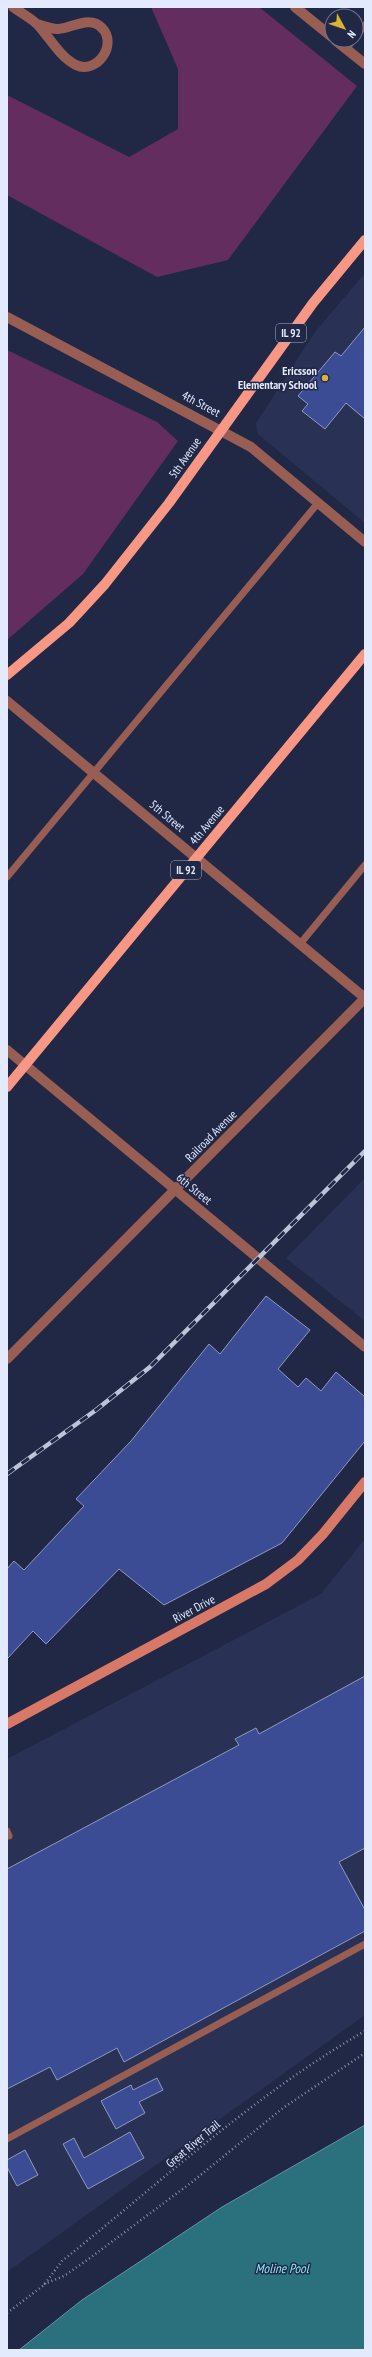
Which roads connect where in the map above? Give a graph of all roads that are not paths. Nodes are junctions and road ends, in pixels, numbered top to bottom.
1 (13, 7) edge
2 (295, 7) edge
3 (37, 24) junction
4 (324, 31) edge
5 (346, 49) edge
6 (365, 64) edge
7 (365, 240) edge
8 (7, 317) edge
9 (221, 430) junction
10 (318, 503) junction
11 (365, 542) edge
12 (365, 654) edge
13 (7, 675) edge
14 (7, 701) edge
15 (94, 773) junction
16 (196, 858) junction
17 (365, 865) edge
18 (7, 877) edge
19 (300, 944) junction
20 (365, 998) edge
21 (7, 1050) edge
22 (25, 1065) junction
23 (7, 1087) edge
24 (175, 1191) junction
25 (365, 1347) edge
26 (8, 1355) edge
27 (365, 1482) edge
28 (7, 1724) edge
29 (365, 1944) edge
30 (7, 2138) edge

1 - 3 street
2 - 4 street
3 - 3 street
5 - 6 street
7 - 9 main road, 5th Avenue / IL 92
8 - 9 street, 4th Street
9 - 10 street, 4th Street
9 - 13 main road, 5th Avenue / IL 92
10 - 11 street, 4th Street
10 - 15 lane
12 - 16 main road, 4th Avenue / IL 92
14 - 15 street, 5th Street
15 - 16 street, 5th Street
15 - 18 lane
16 - 19 street, 5th Street
16 - 22 main road, 4th Avenue / IL 92
17 - 19 lane
19 - 20 street, 5th Street
20 - 24 street, Railroad Avenue
21 - 22 street, 6th Street
22 - 23 main road, 4th Avenue / IL 92
22 - 24 street, 6th Street
24 - 25 street, 6th Street
24 - 26 street, Railroad Avenue
27 - 28 main road, River Drive
29 - 30 lane

